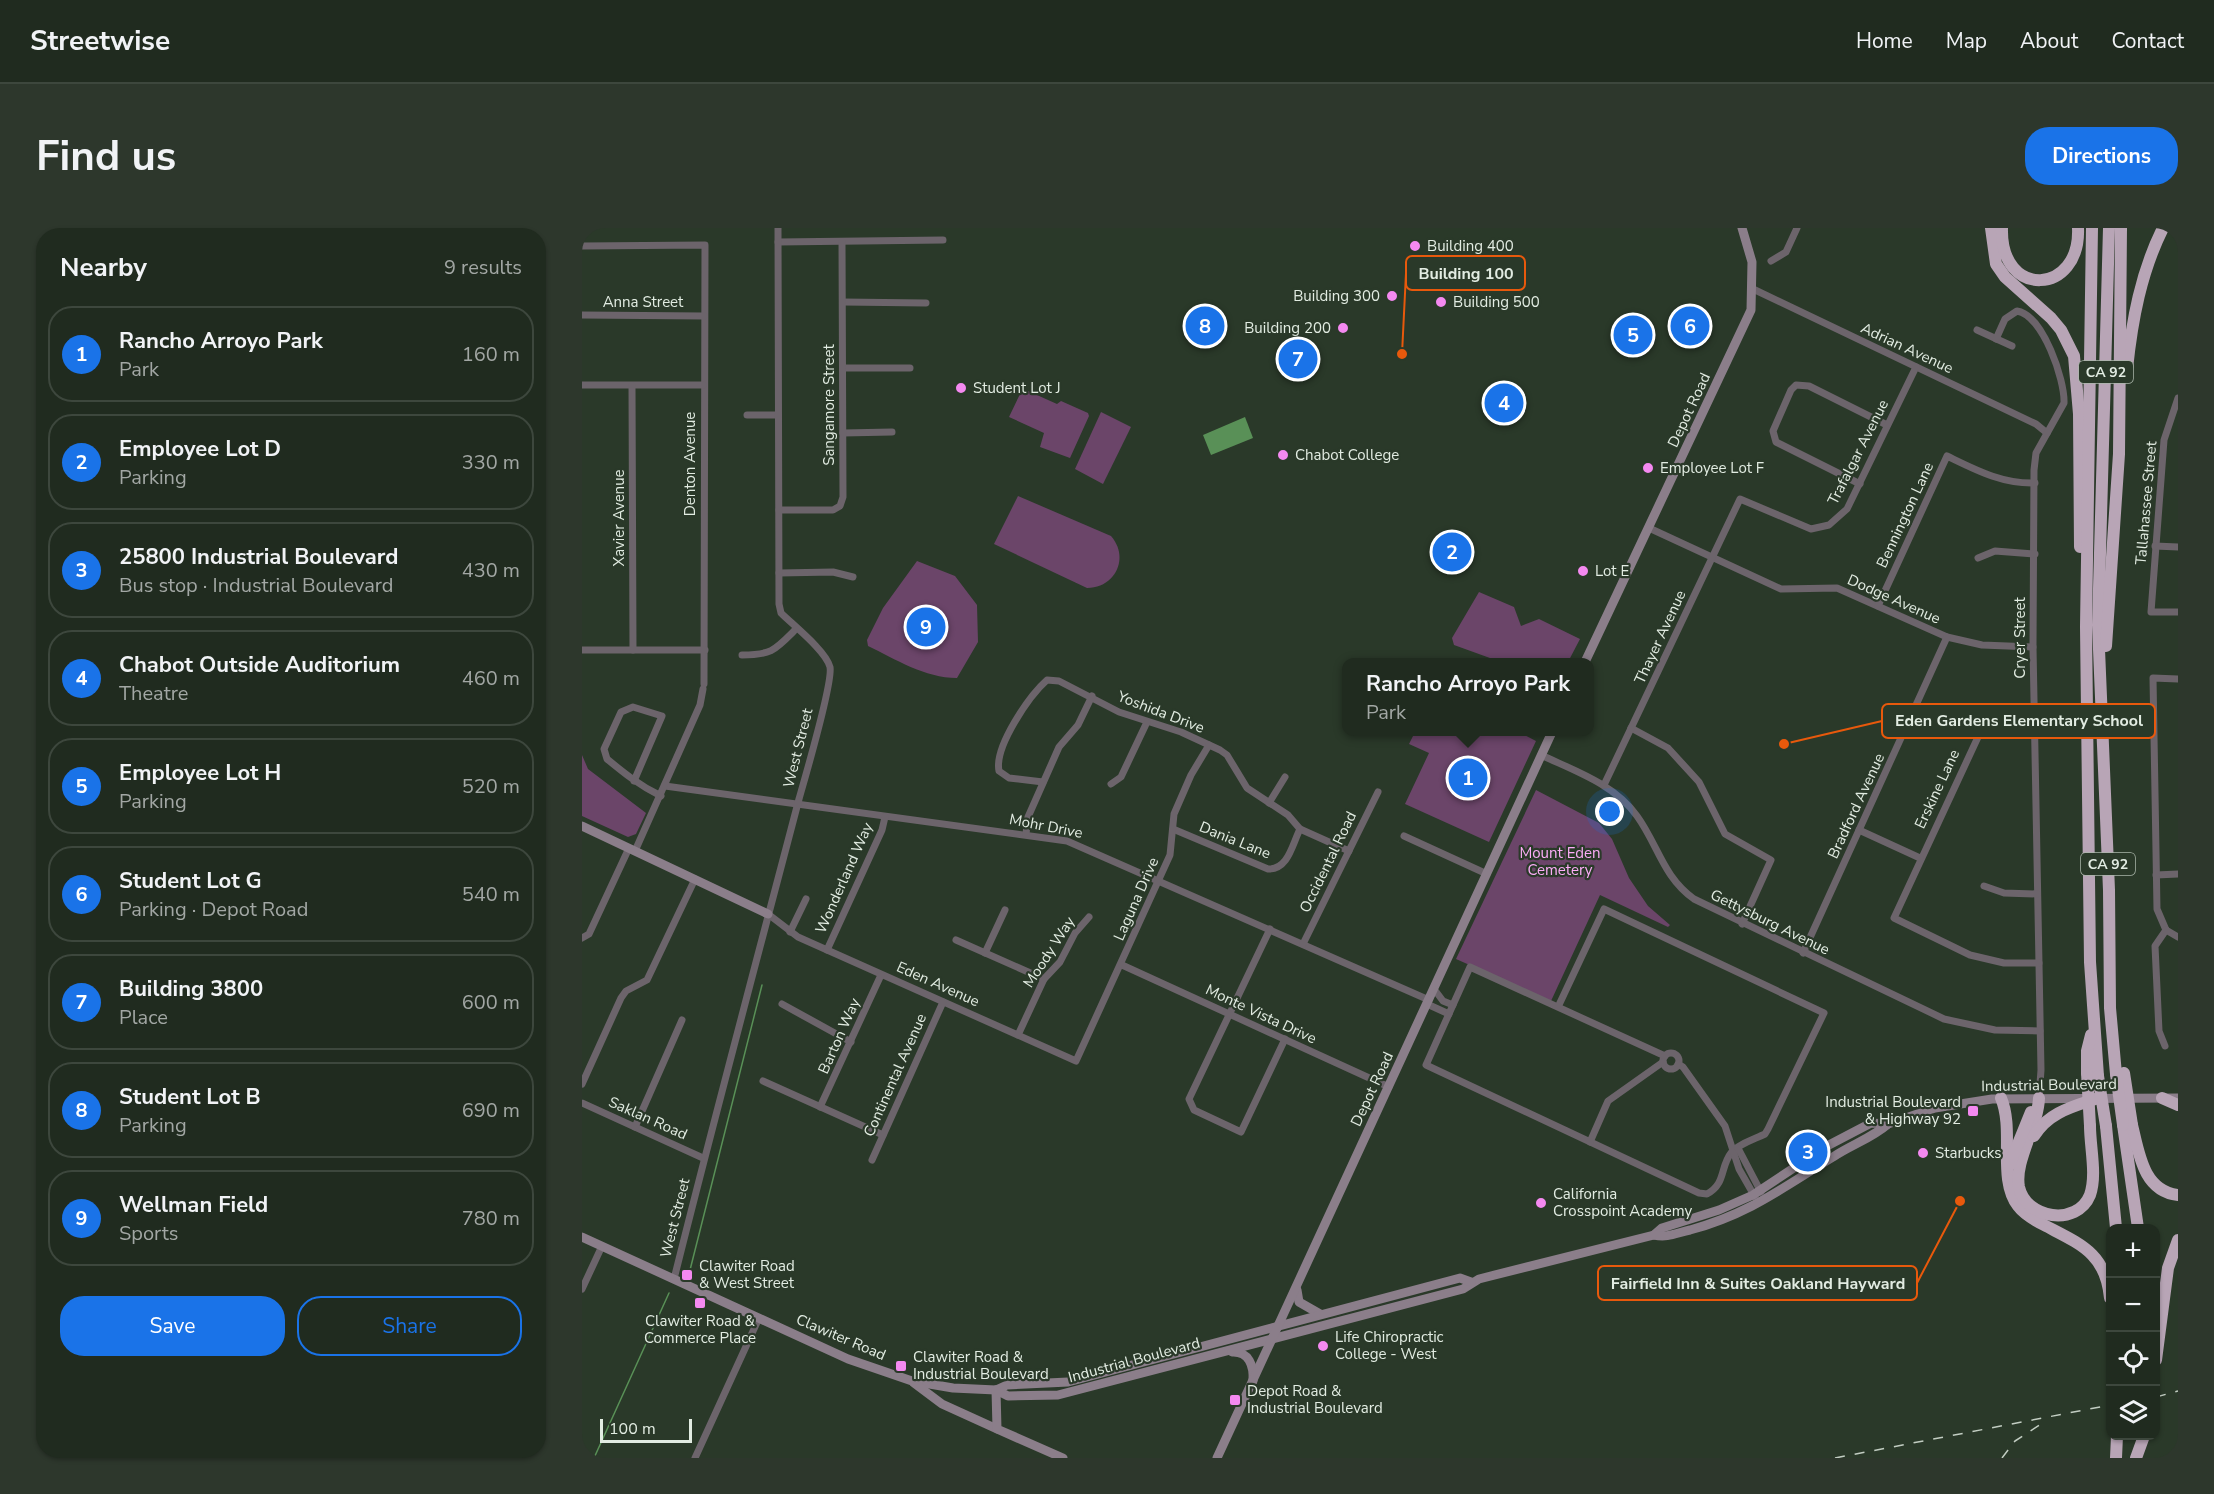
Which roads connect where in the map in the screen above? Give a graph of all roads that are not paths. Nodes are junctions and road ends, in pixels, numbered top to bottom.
1 (778, 228) edge
2 (1742, 228) edge
3 (1797, 228) edge
4 (1991, 228) edge
5 (2078, 228) edge
6 (2092, 228) edge
7 (2109, 228) edge
8 (2121, 228) edge
9 (2163, 228) edge
10 (2004, 230) edge
11 (943, 240) dead end
12 (778, 242) junction
13 (842, 242) junction
14 (582, 246) edge
15 (1771, 261) dead end
16 (1753, 289) junction
17 (843, 302) junction
18 (926, 303) dead end
19 (582, 315) edge
20 (704, 316) junction
21 (1977, 330) dead end
22 (1996, 339) junction
23 (2012, 346) dead end
24 (1916, 367) junction
25 (843, 368) junction
26 (910, 368) dead end
27 (703, 385) junction
28 (582, 386) edge
29 (632, 386) junction
30 (2178, 398) edge
31 (747, 415) dead end
32 (778, 415) junction
33 (1887, 425) junction
34 (843, 432) junction
35 (892, 432) dead end
36 (2047, 433) junction
37 (2119, 435) junction
38 (2035, 483) junction
39 (1860, 484) junction
40 (1740, 500) joint
41 (779, 510) junction
42 (1649, 528) junction
43 (2155, 546) junction
44 (2178, 547) edge
45 (2034, 554) junction
46 (1712, 558) junction
47 (1978, 558) dead end
48 (779, 573) junction
49 (852, 577) dead end
50 (1878, 606) junction
51 (2178, 612) edge
52 (2086, 627) junction
53 (796, 629) junction
54 (1947, 637) junction
55 (2033, 647) junction
56 (582, 650) edge
57 (633, 650) junction
58 (705, 650) junction
59 (742, 655) dead end
60 (1587, 658) edge
61 (2178, 678) edge
62 (1092, 696) junction
63 (2034, 708) junction
64 (1147, 722) junction
65 (1631, 728) junction
66 (1550, 736) edge
67 (2103, 743) junction
68 (1209, 745) junction
69 (1541, 755) junction
70 (1285, 777) dead end
71 (634, 781) junction
72 (1043, 782) junction
73 (1112, 784) dead end
74 (1604, 785) junction
75 (665, 786) junction
76 (1378, 792) dead end
77 (661, 796) junction
78 (1269, 803) junction
79 (797, 806) junction
80 (885, 817) junction
81 (582, 826) edge
82 (1173, 829) junction
83 (1300, 829) junction
84 (1859, 831) junction
85 (1026, 834) junction
86 (1404, 836) dead end
87 (632, 849) junction
88 (1349, 851) junction
89 (1920, 858) junction
90 (1487, 874) junction
91 (2178, 874) edge
92 (2156, 875) junction
93 (694, 879) junction
94 (1159, 880) junction
95 (1984, 886) dead end
96 (2037, 894) junction
97 (806, 899) dead end
98 (1005, 910) dead end
99 (768, 914) junction
100 (1089, 917) dead end
101 (1742, 924) junction
102 (1270, 929) junction
103 (2166, 930) junction
104 (790, 932) junction
105 (2178, 937) edge
106 (582, 938) edge
107 (956, 940) dead end
108 (1303, 944) junction
109 (827, 950) junction
110 (985, 953) junction
111 (1803, 953) junction
112 (2039, 963) junction
113 (1122, 965) junction
114 (881, 975) junction
115 (1044, 979) junction
116 (1434, 989) junction
117 (943, 1002) junction
118 (1428, 1002) junction
119 (782, 1004) dead end
120 (1453, 1005) junction
121 (1558, 1007) junction
122 (1449, 1014) junction
123 (1230, 1015) junction
124 (682, 1020) dead end
125 (2040, 1030) junction
126 (1018, 1035) junction
127 (1285, 1040) junction
128 (851, 1042) junction
129 (2164, 1046) dead end
130 (1664, 1059) junction
131 (1076, 1061) joint
132 (1678, 1064) junction
133 (2093, 1075) junction
134 (763, 1081) dead end
135 (582, 1084) edge
136 (1389, 1087) junction
137 (2001, 1098) junction
138 (2039, 1098) junction
139 (2162, 1098) junction
140 (2178, 1098) edge
141 (2095, 1099) junction
142 (582, 1103) edge
143 (2178, 1105) edge
144 (820, 1107) junction
145 (1888, 1124) junction
146 (2128, 1125) junction
147 (635, 1127) junction
148 (883, 1136) junction
149 (1590, 1142) junction
150 (2027, 1148) junction
151 (1736, 1149) junction
152 (703, 1158) junction
153 (872, 1160) dead end
154 (2008, 1168) junction
155 (1751, 1171) junction
156 (1740, 1172) junction
157 (1724, 1173) junction
158 (1757, 1192) junction
159 (2178, 1194) edge
160 (1761, 1203) junction
161 (2116, 1224) edge
162 (2138, 1224) edge
163 (1654, 1235) junction
164 (582, 1237) edge
165 (2178, 1240) edge
166 (602, 1246) junction
167 (2107, 1278) edge
168 (674, 1279) junction
169 (1471, 1282) junction
170 (1432, 1286) junction
171 (582, 1289) edge
172 (1297, 1289) junction
173 (1400, 1305) junction
174 (1320, 1314) junction
175 (759, 1318) junction
176 (1281, 1324) junction
177 (2160, 1332) edge
178 (1275, 1337) junction
179 (1215, 1353) junction
180 (912, 1381) junction
181 (1253, 1384) junction
182 (996, 1390) junction
183 (998, 1429) junction
184 (2117, 1440) edge
185 (2137, 1440) edge
186 (2143, 1440) edge
187 (695, 1458) edge
188 (1063, 1458) edge
189 (1218, 1458) edge
190 (2116, 1458) edge
191 (2136, 1458) edge

1 - 12 street, West Street
2 - 16 main road, Depot Road
3 - 15 street
4 - 52 highway
5 - 10 highway
6 - 52 highway, CA 92
7 - 67 highway, CA 92
8 - 37 highway
9 - 37 highway
11 - 13 street
12 - 13 street
12 - 32 street, West Street
13 - 17 street, Sangamore Street
14 - 20 street, Denton Avenue
16 - 24 street, Adrian Avenue
16 - 42 main road, Depot Road
17 - 18 street
17 - 25 street, Sangamore Street
19 - 20 street, Anna Street
20 - 27 street, Denton Avenue
21 - 22 street
22 - 23 street
22 - 36 street, Cryer Street
24 - 33 street, Trafalgar Avenue
24 - 36 street, Adrian Avenue
25 - 26 street
25 - 34 street, Sangamore Street
27 - 29 street
27 - 58 street, Denton Avenue
28 - 29 street
29 - 57 street, Xavier Avenue
30 - 43 street, Tallahassee Street
31 - 32 street
32 - 41 street, West Street
33 - 39 street, Trafalgar Avenue
33 - 39 street
34 - 35 street
34 - 41 street, Sangamore Street
36 - 38 street, Cryer Street
37 - 67 highway
38 - 45 street, Cryer Street
38 - 50 street, Bennington Lane
39 - 40 street, Trafalgar Avenue
40 - 46 street, Thayer Avenue
41 - 48 street, West Street
42 - 46 street, Dodge Avenue
42 - 60 main road, Depot Road
43 - 44 street
43 - 51 street, Tallahassee Street
45 - 47 street
45 - 55 street, Cryer Street
46 - 50 street, Dodge Avenue
46 - 65 street, Thayer Avenue
48 - 49 street
48 - 53 street, West Street
50 - 54 street, Dodge Avenue
52 - 133 highway, CA 92
53 - 59 street
53 - 79 street, West Street
54 - 55 street, Dodge Avenue
54 - 84 street, Bradford Avenue
55 - 63 street, Cryer Street
56 - 57 street
57 - 58 street
58 - 75 street, Denton Avenue
61 - 92 street
62 - 64 street, Yoshida Drive
62 - 72 street
62 - 72 street, Yoshida Drive
63 - 89 street, Erskine Lane
63 - 96 street, Cryer Street
64 - 68 street, Yoshida Drive
64 - 73 street
65 - 74 street, Thayer Avenue
65 - 101 street
66 - 69 main road, Depot Road
67 - 146 highway, CA 92, bridge
68 - 78 street, Yoshida Drive
68 - 82 street, Laguna Drive
69 - 74 street, Gettysburg Avenue
69 - 90 main road, Depot Road
70 - 78 street
71 - 71 street
71 - 77 street
72 - 85 street
74 - 101 street, Gettysburg Avenue
75 - 77 street, Denton Avenue
75 - 79 street, Mohr Drive
76 - 88 street, Occidental Road
77 - 87 street, Denton Avenue
78 - 83 street, Yoshida Drive
79 - 80 street, Mohr Drive
79 - 99 street, West Street
80 - 85 street, Mohr Drive
80 - 109 street, Wonderland Way
81 - 87 main road, Eden Avenue
82 - 83 street, Dania Lane
82 - 94 street, Laguna Drive
83 - 88 street, Yoshida Drive
84 - 89 street
84 - 111 street, Bradford Avenue
85 - 94 street, Mohr Drive
86 - 90 street
87 - 93 main road, Eden Avenue
87 - 106 street, Denton Avenue
88 - 108 street, Occidental Road
89 - 112 street, Erskine Lane
90 - 116 main road, Depot Road
91 - 92 street
92 - 103 street
93 - 99 main road, Eden Avenue
93 - 135 street
94 - 102 street, Mohr Drive
94 - 113 street, Laguna Drive
95 - 96 street
96 - 112 street, Cryer Street
97 - 104 street
98 - 110 street
99 - 104 street, Eden Avenue
99 - 152 street, West Street
100 - 115 street, Moody Way
101 - 111 street, Gettysburg Avenue
102 - 108 street, Mohr Drive
102 - 123 street
103 - 105 street
103 - 129 street
104 - 109 street, Eden Avenue
107 - 110 street
108 - 118 street, Mohr Drive
109 - 114 street, Eden Avenue
110 - 115 street
111 - 125 street, Gettysburg Avenue
112 - 125 street, Cryer Street
113 - 123 street, Monte Vista Drive
113 - 131 street, Laguna Drive
114 - 117 street, Eden Avenue
114 - 128 street, Barton Way
115 - 126 street, Moody Way
116 - 118 main road, Depot Road
116 - 120 street
117 - 126 street, Eden Avenue
117 - 148 street, Continental Avenue
118 - 122 street, Mohr Drive
118 - 136 main road, Depot Road
119 - 128 street
120 - 121 street
120 - 122 street
121 - 130 street
121 - 151 street
122 - 149 street
123 - 127 street, Monte Vista Drive
123 - 127 street
124 - 147 street
125 - 138 street, Cryer Street
126 - 131 street, Eden Avenue
127 - 136 street, Monte Vista Drive
128 - 144 street, Barton Way
130 - 132 street
130 - 132 street
130 - 149 street
132 - 151 street
133 - 150 highway, bridge
133 - 161 highway, bridge
134 - 144 street
136 - 172 main road, Depot Road
137 - 138 main road, Industrial Boulevard
137 - 145 main road, Industrial Boulevard
137 - 154 highway
138 - 141 main road, Industrial Boulevard
138 - 150 highway
138 - 154 highway
139 - 140 main road, Industrial Boulevard
139 - 141 main road, Industrial Boulevard
139 - 143 highway
141 - 150 highway
142 - 147 street, Saklan Road
144 - 148 street
145 - 158 main road, Industrial Boulevard
145 - 160 main road, Industrial Boulevard
146 - 159 highway
146 - 162 highway, CA 92
147 - 152 street, Saklan Road
148 - 153 street, Continental Avenue
149 - 157 street
151 - 155 street
151 - 156 street
151 - 157 street
152 - 168 street, West Street
154 - 167 highway
155 - 156 street
155 - 158 street
156 - 157 street
156 - 158 street
158 - 160 street
158 - 163 main road, Industrial Boulevard
160 - 163 main road, Industrial Boulevard
163 - 169 main road, Industrial Boulevard
164 - 166 main road, Clawiter Road
165 - 177 highway
166 - 168 main road, Clawiter Road
166 - 171 street
168 - 175 main road, Clawiter Road
169 - 170 main road, Industrial Boulevard
169 - 173 main road, Industrial Boulevard
170 - 173 main road
170 - 174 main road, Industrial Boulevard
172 - 174 main road
172 - 176 main road, Depot Road
173 - 178 main road, Industrial Boulevard
174 - 176 main road, Industrial Boulevard
175 - 180 main road, Clawiter Road
175 - 187 street
176 - 178 main road, Depot Road
176 - 182 main road, Industrial Boulevard
178 - 179 main road, Industrial Boulevard
178 - 181 main road, Depot Road
179 - 181 main road
179 - 182 main road, Industrial Boulevard
180 - 182 main road, Clawiter Road
180 - 183 main road
181 - 189 main road, Depot Road
182 - 183 main road
183 - 188 main road
184 - 190 highway
185 - 191 highway
186 - 191 highway

